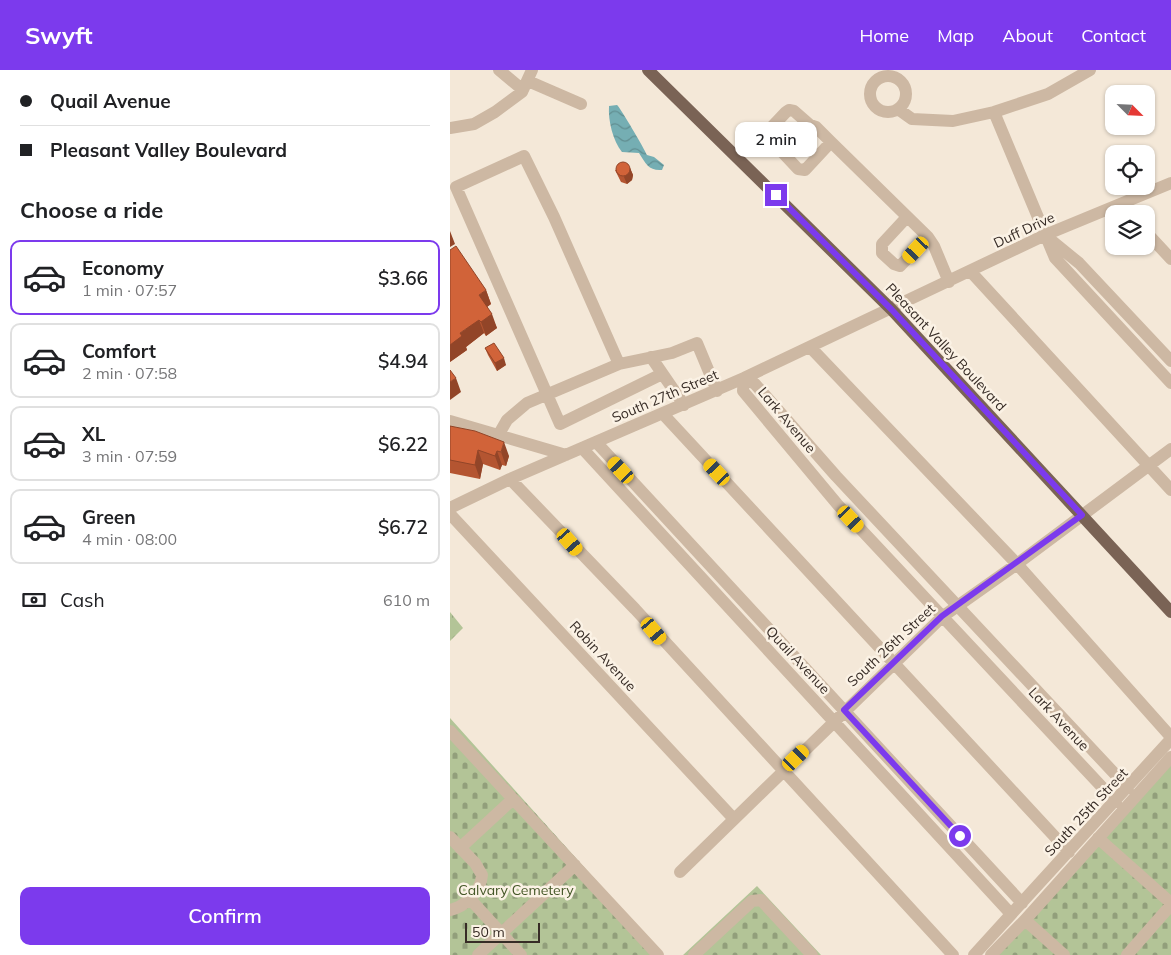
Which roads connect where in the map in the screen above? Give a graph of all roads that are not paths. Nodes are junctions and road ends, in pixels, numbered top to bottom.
1 (499, 70) edge
2 (648, 70) edge
3 (1090, 70) edge
4 (528, 80) edge
5 (581, 104) dead end
6 (898, 110) dead end
7 (994, 112) junction
8 (810, 125) junction
9 (450, 128) edge
10 (831, 142) junction
11 (783, 154) junction
12 (1171, 183) edge
13 (1132, 205) edge
14 (1105, 216) edge
15 (907, 217) junction
16 (1045, 236) junction
17 (928, 237) junction
18 (1155, 242) edge
19 (1171, 259) edge
20 (971, 272) junction
21 (949, 282) junction
22 (892, 310) junction
23 (811, 348) junction
24 (651, 358) junction
25 (1171, 361) edge
26 (619, 364) junction
27 (662, 374) junction
28 (744, 378) junction
29 (1171, 383) edge
30 (716, 391) junction
31 (546, 395) junction
32 (684, 405) junction
33 (663, 414) junction
34 (450, 421) edge
35 (499, 434) junction
36 (596, 442) junction
37 (582, 448) junction
38 (1171, 449) edge
39 (566, 455) junction
40 (1149, 466) junction
41 (510, 479) junction
42 (1171, 490) edge
43 (450, 508) edge
44 (450, 514) edge
45 (1082, 515) junction
46 (1016, 564) junction
47 (957, 606) junction
48 (1171, 612) edge
49 (942, 616) junction
50 (763, 623) junction
51 (753, 633) junction
52 (894, 663) junction
53 (844, 710) junction
54 (834, 721) junction
55 (450, 731) edge
56 (1171, 738) edge
57 (1171, 757) edge
58 (783, 770) junction
59 (913, 785) junction
60 (1128, 788) junction
61 (902, 796) junction
62 (513, 798) junction
63 (1116, 802) junction
64 (733, 818) junction
65 (450, 837) edge
66 (1098, 838) junction
67 (460, 848) junction
68 (1069, 852) junction
69 (983, 862) junction
70 (575, 865) junction
71 (680, 872) dead end
72 (972, 872) junction
73 (470, 899) junction
74 (1022, 903) junction
75 (1171, 904) edge
76 (450, 910) edge
77 (1011, 914) junction
78 (1025, 920) junction
79 (502, 934) junction
80 (478, 955) edge
81 (521, 955) edge
82 (658, 955) edge
83 (694, 955) edge
84 (812, 955) edge
85 (953, 955) edge
86 (974, 955) edge
87 (991, 955) edge
88 (1064, 955) edge
89 (1127, 955) edge

1 - 4 street
2 - 22 main road, Pleasant Valley Boulevard
3 - 7 street
4 - 5 street
4 - 9 street
6 - 7 street
7 - 16 street
8 - 10 street
8 - 11 street
8 - 11 street
10 - 11 street
10 - 15 street
12 - 13 street, Duff Drive
14 - 16 street, Duff Drive
15 - 17 street
15 - 17 street
16 - 20 street, Duff Drive
16 - 25 street
16 - 29 street
17 - 21 street
18 - 19 street
20 - 21 street, Duff Drive
20 - 40 street
21 - 22 street, Duff Drive
22 - 23 street, South 27th Street
22 - 45 main road, Pleasant Valley Boulevard
23 - 28 street, South 27th Street
23 - 46 street
24 - 26 street
24 - 27 street
24 - 30 street
26 - 31 street
26 - 31 street
27 - 31 street
27 - 32 street
28 - 30 street, South 27th Street
28 - 47 street, Lark Avenue
28 - 49 street, Lark Avenue
30 - 32 street, South 27th Street
31 - 35 street
32 - 33 street, South 27th Street
33 - 36 street, South 27th Street
33 - 52 street
34 - 35 street
35 - 39 street
36 - 37 street, South 27th Street
36 - 50 street, Quail Avenue
37 - 39 street, South 27th Street
37 - 51 street, Quail Avenue
38 - 40 street, South 26th Street
39 - 41 street, South 27th Street
40 - 42 street
40 - 45 street, South 26th Street
41 - 43 street, South 27th Street
41 - 58 street
44 - 64 street, Robin Avenue
45 - 46 street, South 26th Street
45 - 48 main road, Pleasant Valley Boulevard
46 - 47 street, South 26th Street
46 - 56 street
47 - 49 street, South 26th Street
47 - 60 street, Lark Avenue
49 - 52 street, South 26th Street
49 - 63 street, Lark Avenue
50 - 51 street
50 - 53 street, Quail Avenue
51 - 54 street, Quail Avenue
52 - 53 street, South 26th Street
52 - 68 street
53 - 54 street, South 26th Street
53 - 59 street, Quail Avenue
54 - 58 street, South 26th Street
54 - 61 street, Quail Avenue
55 - 62 street
56 - 60 street, South 25th Street
57 - 66 street
58 - 64 street, South 26th Street
58 - 85 street
59 - 61 street
59 - 69 street, Quail Avenue
60 - 63 street, South 25th Street
61 - 72 street, Quail Avenue
62 - 67 street
62 - 70 street
63 - 68 street, South 25th Street
64 - 71 street, South 26th Street
65 - 67 street
66 - 75 street
66 - 78 street
67 - 73 street
68 - 74 street, South 25th Street
69 - 72 street
69 - 74 street, Quail Avenue
70 - 79 street
70 - 82 street
72 - 77 street, Quail Avenue
73 - 76 street
73 - 79 street
74 - 77 street, South 25th Street
75 - 89 street
77 - 86 street, South 25th Street
78 - 87 street
78 - 88 street
79 - 80 street
79 - 81 street
83 - 84 street

